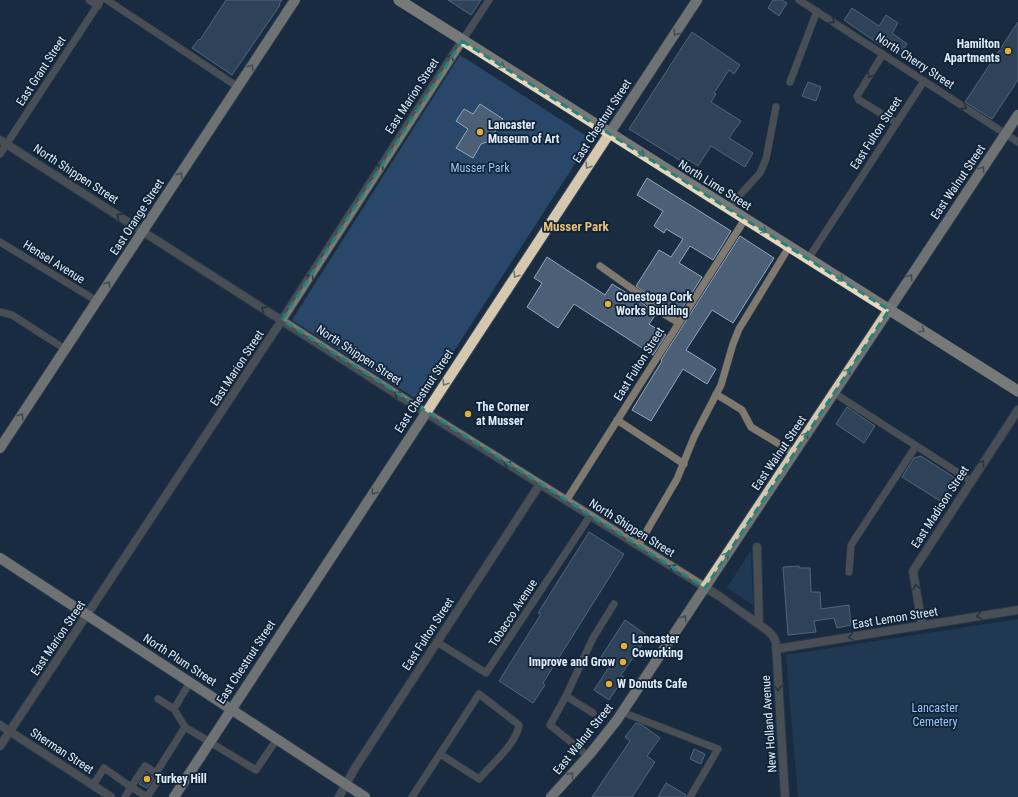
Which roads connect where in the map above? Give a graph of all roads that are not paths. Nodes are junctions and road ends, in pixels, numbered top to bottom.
1 (90, 0) edge
2 (107, 0) edge
3 (295, 0) edge
4 (399, 0) edge
5 (489, 0) edge
6 (697, 0) edge
7 (799, 0) edge
8 (99, 2) edge
9 (818, 11) junction
10 (462, 41) junction
11 (883, 54) junction
12 (924, 81) junction
13 (790, 82) dead end
14 (238, 87) junction
15 (776, 107) dead end
16 (1018, 115) edge
17 (897, 123) junction
18 (609, 134) junction
19 (1006, 134) junction
20 (3, 142) edge
21 (1018, 142) edge
22 (0, 154) edge
23 (728, 208) junction
24 (745, 219) junction
25 (143, 231) junction
26 (0, 242) edge
27 (789, 247) junction
28 (808, 259) junction
29 (600, 266) dead end
30 (97, 301) junction
31 (888, 310) junction
32 (0, 312) edge
33 (282, 320) junction
34 (679, 323) junction
35 (65, 349) junction
36 (1018, 391) edge
37 (834, 393) junction
38 (716, 394) junction
39 (1018, 410) edge
40 (426, 413) junction
41 (617, 420) junction
42 (916, 446) junction
43 (0, 448) edge
44 (794, 453) junction
45 (684, 464) junction
46 (971, 481) junction
47 (540, 484) junction
48 (566, 501) junction
49 (590, 516) junction
50 (638, 546) junction
51 (757, 547) dead end
52 (0, 558) edge
53 (849, 572) dead end
54 (705, 588) junction
55 (614, 604) dead end
56 (1018, 610) edge
57 (87, 615) junction
58 (759, 624) junction
59 (922, 625) junction
60 (437, 642) junction
61 (776, 649) junction
62 (190, 682) junction
63 (566, 696) junction
64 (158, 700) dead end
65 (174, 709) junction
66 (231, 709) junction
67 (622, 712) junction
68 (592, 714) dead end
69 (0, 725) edge
70 (185, 727) junction
71 (10, 731) junction
72 (277, 739) junction
73 (210, 742) junction
74 (0, 746) edge
75 (440, 754) junction
76 (588, 756) junction
77 (156, 773) junction
78 (346, 784) junction
79 (93, 785) junction
80 (131, 787) junction
81 (111, 797) edge
82 (125, 797) edge
83 (174, 797) edge
84 (339, 797) edge
85 (365, 797) edge
86 (412, 797) edge
87 (551, 797) edge
88 (690, 797) edge
89 (785, 797) edge

1 - 8 street
2 - 14 lane
14 -> 3 main road, East Orange Street
4 - 10 highway, North Lime Street
5 - 10 lane, East Marion Street
6 -> 18 main road, East Chestnut Street
7 - 9 lane, North Cherry Street
8 - 20 lane, East Grant Street
9 -> 11 lane, North Cherry Street
9 - 13 lane
10 -> 18 highway, North Lime Street
33 -> 10 street, East Marion Street
11 - 12 lane, North Cherry Street
11 -> 17 lane
12 - 17 lane, East Fulton Street
12 -> 19 lane, North Cherry Street
25 -> 14 main road, East Orange Street
15 - 23 lane
16 - 19 main road, East Walnut Street
17 - 28 lane, East Fulton Street
18 -> 23 highway, North Lime Street
18 -> 40 main road, East Chestnut Street
19 - 21 lane, North Cherry Street
31 -> 19 main road, East Walnut Street
20 - 22 lane, East Grant Street
25 -> 20 street, North Shippen Street
23 - 24 highway, North Lime Street
24 -> 27 highway, North Lime Street
24 - 34 lane, East Fulton Street
30 -> 25 main road, East Orange Street
33 -> 25 street, North Shippen Street
26 - 30 lane, Hensel Avenue
27 - 28 highway, North Lime Street
27 - 38 lane
28 -> 31 highway, North Lime Street
29 - 34 lane
30 - 35 main road, East Orange Street
31 -> 36 highway, North Lime Street
37 -> 31 main road, East Walnut Street
32 - 35 lane
40 -> 33 street, North Shippen Street
33 - 57 street, East Marion Street
34 - 41 lane, East Fulton Street
43 -> 35 main road, East Orange Street
37 - 42 lane
44 -> 37 main road, East Walnut Street
38 - 44 lane
38 - 45 lane
46 -> 39 street, East Madison Street
47 -> 40 street, North Shippen Street
40 -> 66 main road, East Chestnut Street
41 - 45 lane
41 - 48 lane, East Fulton Street
42 - 46 lane
42 - 53 lane
54 -> 44 main road, East Walnut Street
45 - 50 lane
59 -> 46 street, East Madison Street
47 - 48 street, North Shippen Street
47 - 60 street, East Fulton Street
48 - 49 street, North Shippen Street
49 - 50 street, North Shippen Street
49 - 60 lane, Tobacco Avenue
54 -> 50 street, North Shippen Street
51 - 58 street
52 - 57 main road, North Plum Street
54 - 58 street, North Shippen Street
67 -> 54 main road, East Walnut Street
55 - 63 lane
56 -> 59 street, East Lemon Street
57 - 62 main road, North Plum Street
57 - 71 street, East Marion Street
58 - 61 street, North Shippen Street
59 -> 61 street, East Lemon Street
60 - 78 street, East Fulton Street
61 -> 89 street, New Holland Avenue
62 - 65 lane
62 - 66 main road, North Plum Street
63 - 68 lane
63 - 76 lane
64 - 65 lane
65 - 70 lane
66 - 72 main road, North Plum Street
66 - 73 main road, East Chestnut Street
67 - 76 main road, East Walnut Street
67 - 88 lane
69 - 71 street, Sherman Street
70 - 73 lane
70 - 77 lane
71 - 74 street, East Marion Street
71 - 79 street, Sherman Street
72 - 73 lane
72 - 78 main road, North Plum Street
73 - 83 main road, East Chestnut Street
75 - 75 lane
75 - 86 lane
87 -> 76 main road, East Walnut Street
77 - 80 lane
77 - 80 lane
78 - 84 street, East Fulton Street
78 - 85 main road, North Plum Street
79 - 80 lane
79 - 81 street, Sherman Street
80 - 82 lane

